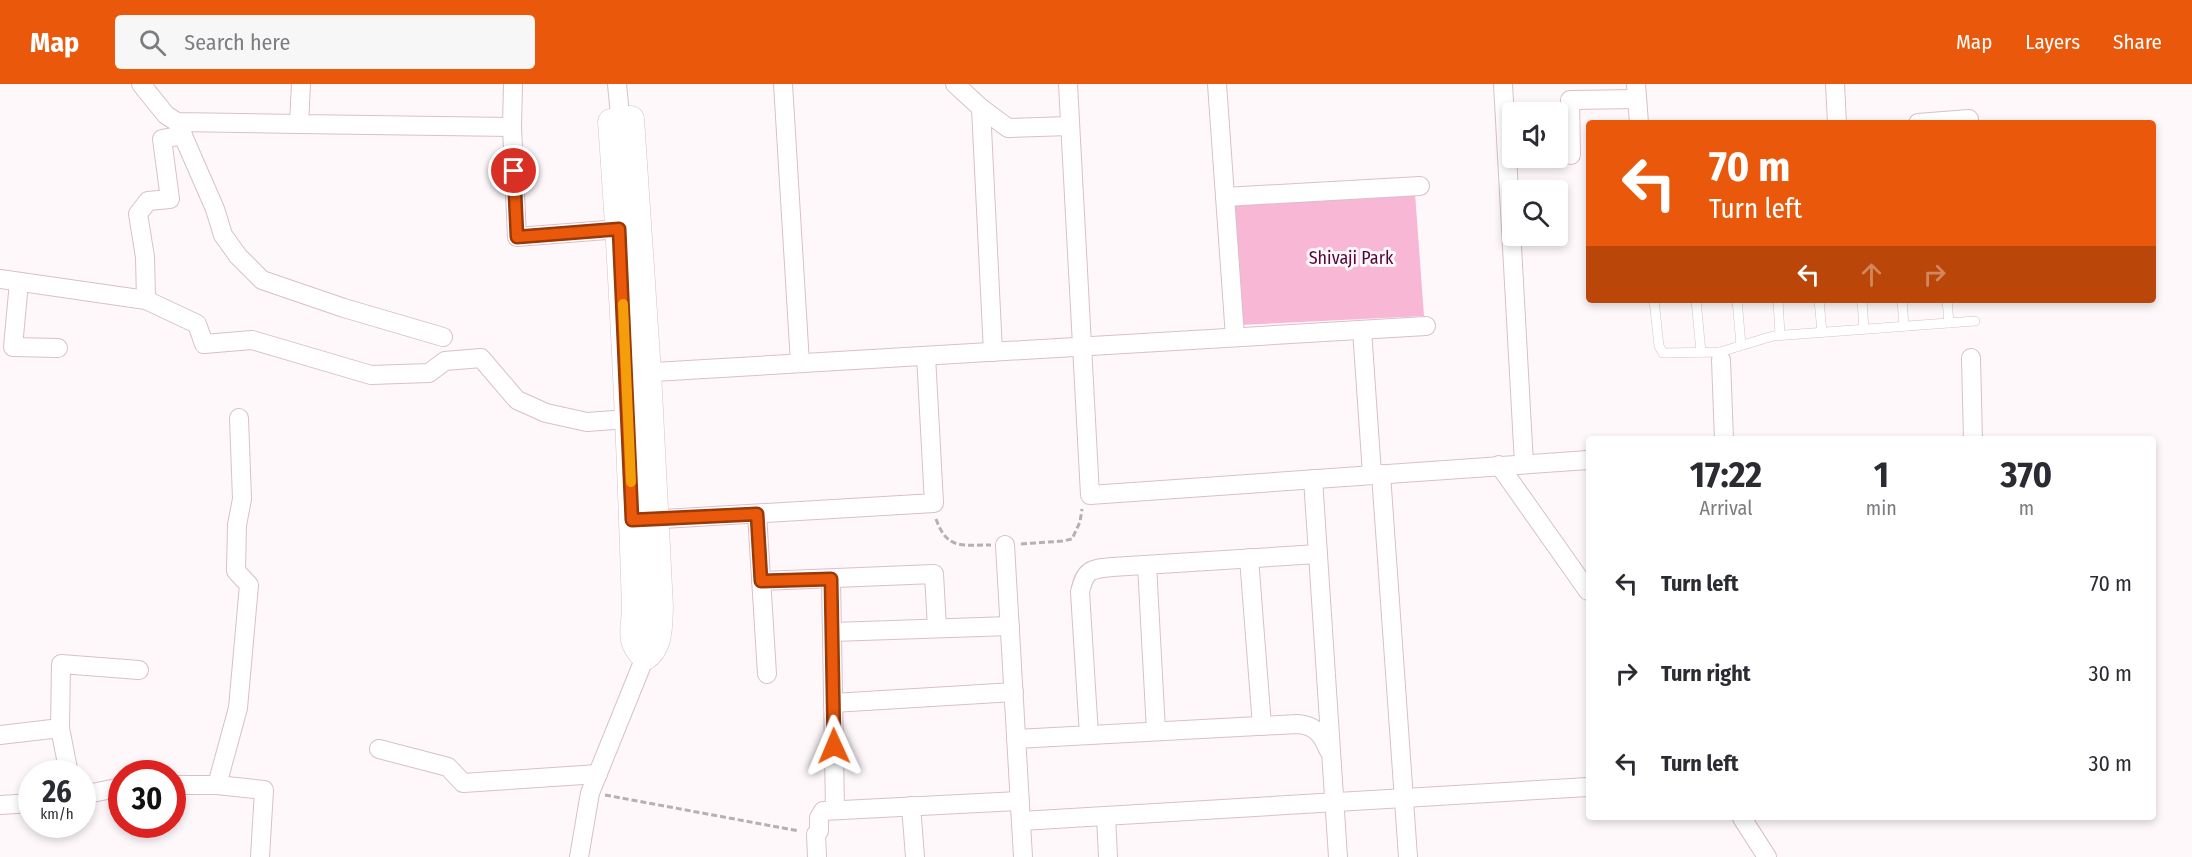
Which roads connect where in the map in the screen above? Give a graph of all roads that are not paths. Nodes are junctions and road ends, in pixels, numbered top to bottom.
1 (141, 84) edge
2 (301, 84) edge
3 (513, 84) edge
4 (617, 84) edge
5 (783, 84) edge
6 (955, 84) edge
7 (1068, 84) edge
8 (1217, 84) edge
9 (1503, 84) edge
10 (1835, 84) edge
11 (1637, 91) edge
12 (981, 108) junction
13 (621, 119) junction
14 (1969, 119) dead end
15 (1640, 120) edge
16 (1837, 120) edge
17 (1956, 120) edge
18 (299, 124) junction
19 (1070, 126) junction
20 (512, 127) junction
21 (180, 129) junction
22 (1571, 155) dead end
23 (1420, 186) dead end
24 (1225, 197) junction
25 (619, 229) junction
26 (0, 279) edge
27 (19, 282) junction
28 (146, 300) junction
29 (1654, 303) edge
30 (1696, 303) edge
31 (1737, 303) edge
32 (1778, 303) edge
33 (1819, 303) edge
34 (1862, 303) edge
35 (1902, 303) edge
36 (1947, 303) edge
37 (1975, 321) dead end
38 (1949, 323) junction
39 (1426, 326) dead end
40 (1904, 326) junction
41 (1864, 329) junction
42 (1362, 330) junction
43 (1822, 332) junction
44 (1780, 335) junction
45 (443, 337) dead end
46 (1235, 337) junction
47 (1741, 345) junction
48 (1082, 346) junction
49 (58, 348) dead end
50 (993, 352) junction
51 (1701, 352) junction
52 (926, 356) junction
53 (1720, 356) junction
54 (1971, 358) dead end
55 (800, 363) junction
56 (637, 373) junction
57 (239, 418) dead end
58 (628, 419) junction
59 (1724, 436) edge
60 (1973, 436) edge
61 (1586, 460) edge
62 (1524, 464) junction
63 (1499, 465) junction
64 (1376, 474) junction
65 (1313, 479) junction
66 (757, 514) junction
67 (644, 520) junction
68 (1005, 545) road end
69 (1318, 554) junction
70 (1250, 558) junction
71 (1147, 565) junction
72 (831, 579) junction
73 (761, 581) junction
74 (1586, 588) edge
75 (1010, 626) junction
76 (937, 628) junction
77 (833, 632) junction
78 (645, 657) joint
79 (139, 670) dead end
80 (767, 674) dead end
81 (1014, 692) junction
82 (833, 704) junction
83 (1262, 726) junction
84 (60, 728) junction
85 (1156, 731) junction
86 (0, 735) edge
87 (1089, 735) junction
88 (1016, 740) junction
89 (379, 749) dead end
90 (1331, 755) junction
91 (66, 760) edge
92 (598, 774) junction
93 (186, 785) edge
94 (217, 785) junction
95 (1586, 787) edge
96 (1404, 798) junction
97 (1020, 801) junction
98 (1334, 802) junction
99 (18, 804) edge
100 (0, 805) edge
101 (912, 806) junction
102 (835, 810) junction
103 (1106, 816) junction
104 (1743, 820) edge
105 (1021, 821) junction
106 (260, 857) edge
107 (579, 857) edge
108 (817, 857) edge
109 (915, 857) edge
110 (1023, 857) edge
111 (1108, 857) edge
112 (1338, 857) edge
113 (1408, 857) edge
114 (1767, 857) edge

1 - 21 street
2 - 18 street
3 - 20 street
4 - 13 street
5 - 55 street
6 - 12 street
7 - 19 street
8 - 24 street
9 - 62 street
10 - 16 street
11 - 15 street
11 - 22 street
12 - 19 street
12 - 50 street
13 - 25 street
13 - 56 street
14 - 17 street
18 - 20 street
18 - 21 street
19 - 48 street
20 - 25 street
21 - 28 street
21 - 45 street
23 - 24 street
24 - 46 street
25 - 56 street
26 - 27 street
27 - 28 street
27 - 49 street
28 - 58 street
29 - 51 lane
30 - 51 lane
31 - 47 lane
32 - 44 lane
33 - 43 lane
34 - 41 lane
35 - 40 lane
36 - 38 lane
37 - 38 lane
38 - 40 lane
39 - 42 street
40 - 41 lane
41 - 43 lane
42 - 46 street
42 - 64 street
43 - 44 lane
44 - 47 lane
46 - 48 street
47 - 53 lane
48 - 50 street
48 - 65 street
50 - 52 street
51 - 53 lane
52 - 55 street
52 - 66 street
53 - 59 street
54 - 60 street
55 - 56 street
56 - 58 street
56 - 67 street
57 - 94 street
58 - 67 street
61 - 62 street
62 - 63 street
63 - 64 street
63 - 74 street
64 - 65 street
64 - 96 street
65 - 69 street
66 - 67 street
66 - 73 street
67 - 78 street
68 - 75 street
69 - 70 street
69 - 90 street
70 - 71 street
70 - 83 street
71 - 85 street
71 - 87 street
72 - 73 street
72 - 76 street
72 - 77 street
73 - 80 street
75 - 76 street
75 - 81 street
76 - 77 street
77 - 82 street
78 - 92 street
79 - 84 street
81 - 82 street
81 - 88 street
82 - 102 street
83 - 85 street
83 - 90 street
84 - 86 street
84 - 91 street
85 - 87 street
87 - 88 street
88 - 97 street
89 - 92 street
90 - 98 street
92 - 107 street
93 - 94 street
94 - 106 street
95 - 96 street
96 - 98 street
96 - 113 street
97 - 101 street
97 - 105 street
98 - 103 street
98 - 112 street
99 - 100 street
101 - 102 street
101 - 109 street
102 - 108 street
103 - 105 street
103 - 111 street
104 - 114 street
105 - 110 street

